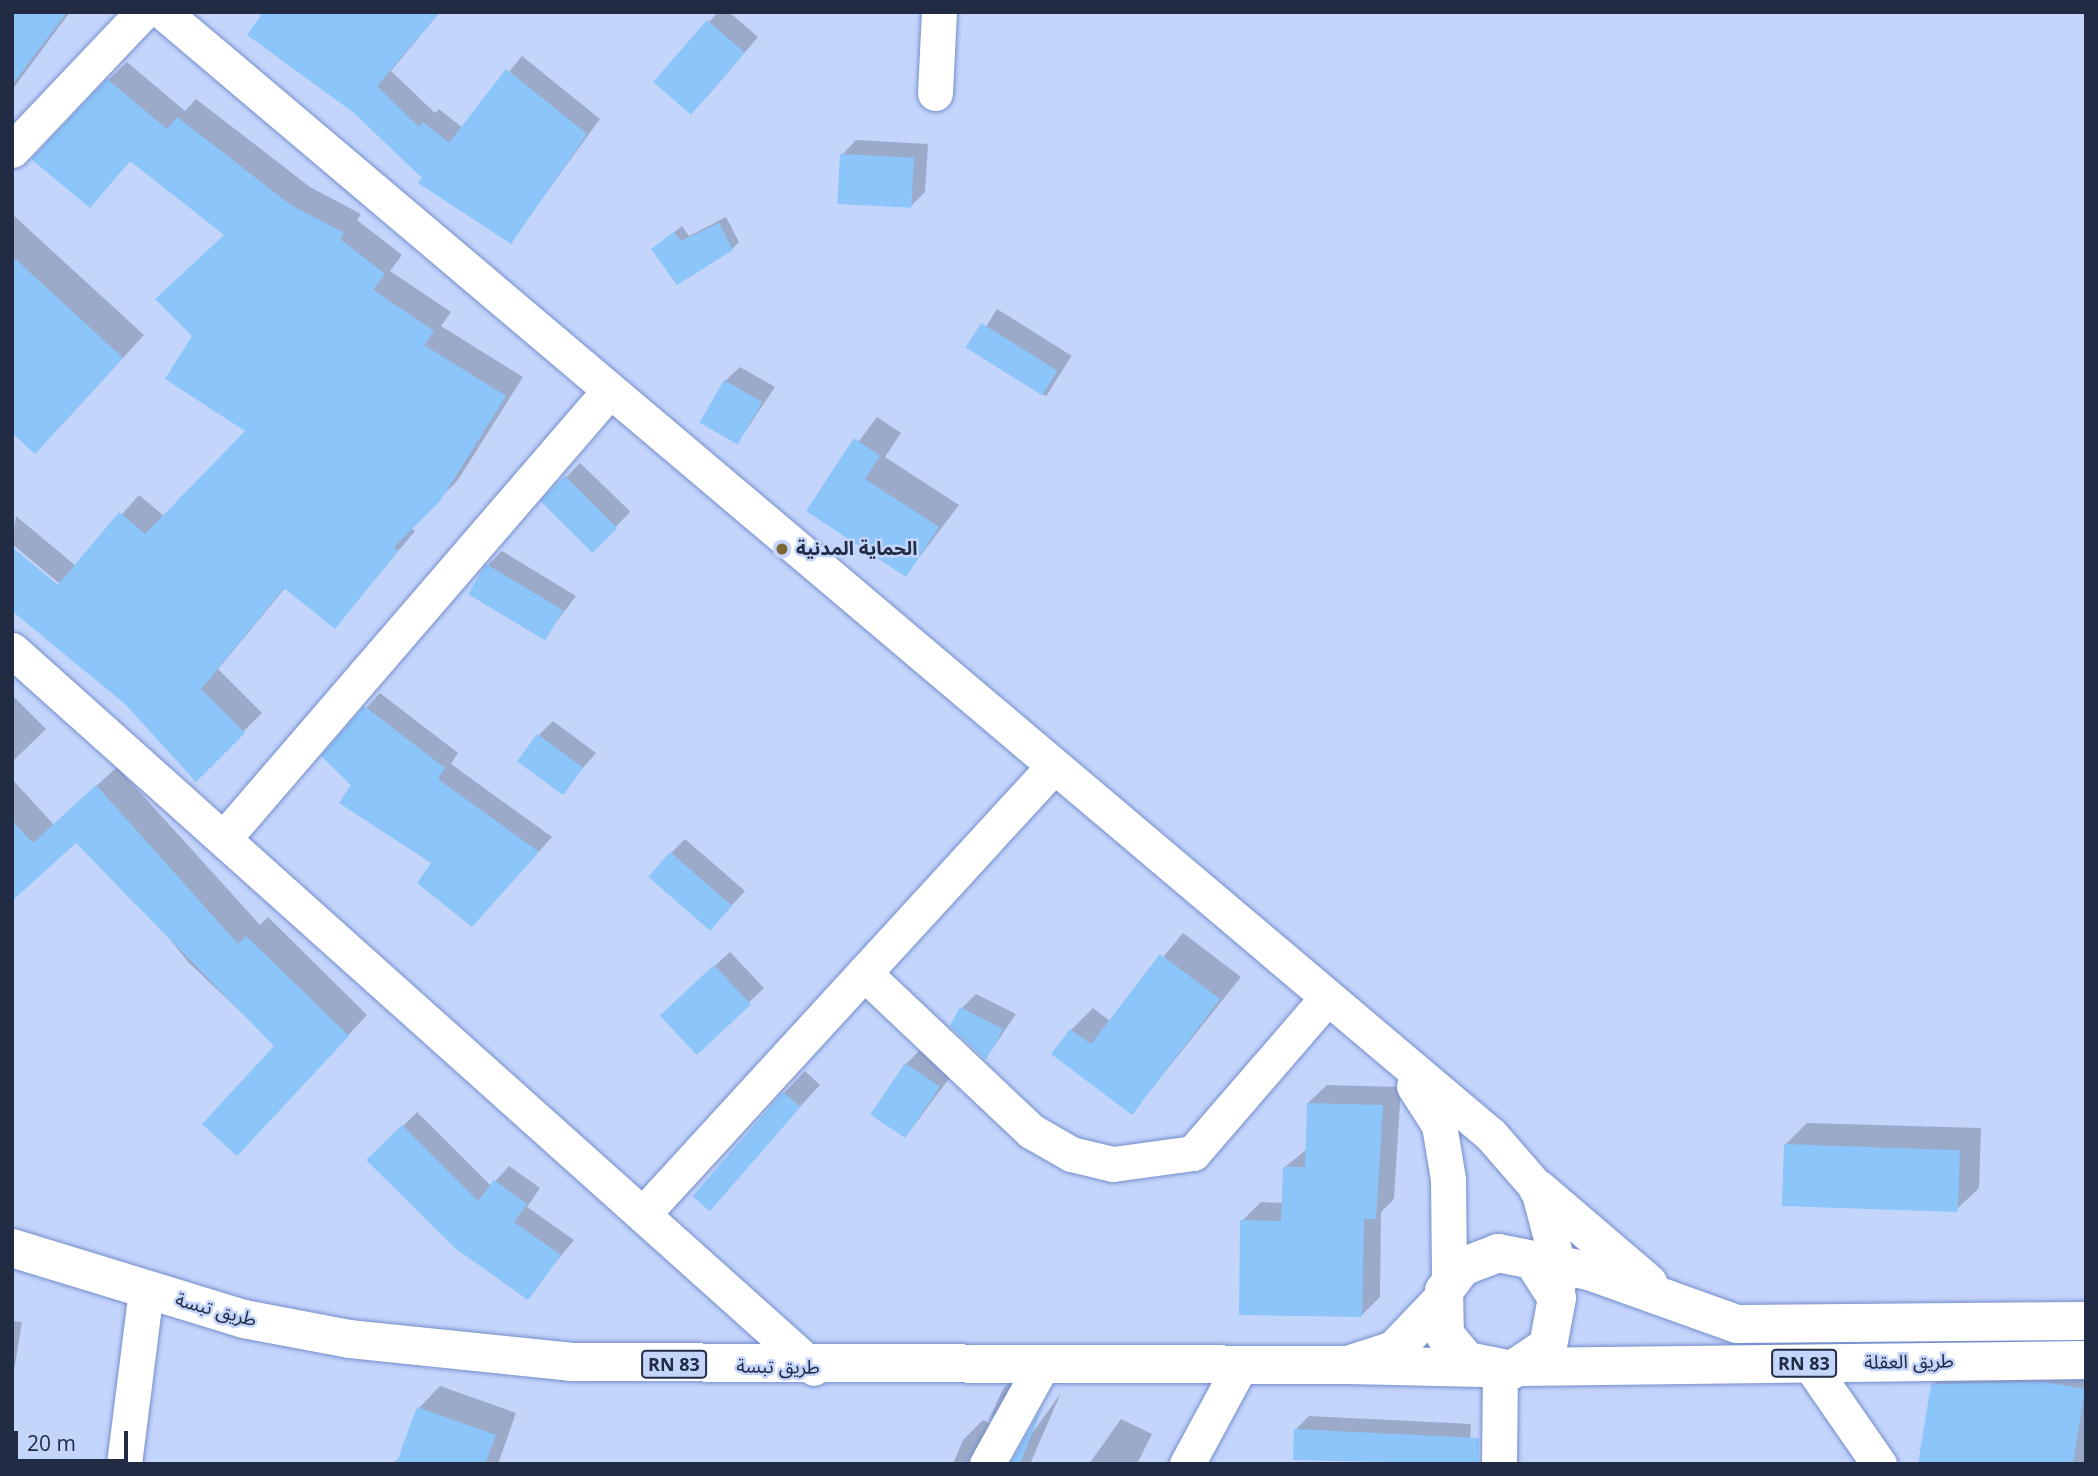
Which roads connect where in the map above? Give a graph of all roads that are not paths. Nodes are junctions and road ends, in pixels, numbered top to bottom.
1 (143, 12) edge
2 (163, 12) edge
3 (939, 12) edge
4 (935, 93) dead end
5 (12, 150) edge
6 (609, 391) junction
7 (12, 650) edge
8 (1052, 768) junction
9 (223, 838) junction
10 (864, 973) junction
11 (1325, 1000) junction
12 (1401, 1065) junction
13 (1538, 1189) junction
14 (643, 1214) junction
15 (12, 1248) edge
16 (1550, 1276) junction
17 (146, 1291) junction
18 (1445, 1291) junction
19 (1668, 1301) junction
20 (2086, 1321) edge
21 (2086, 1360) edge
22 (1809, 1363) junction
23 (1240, 1366) junction
24 (1348, 1366) junction
25 (1041, 1367) junction
26 (814, 1368) junction
27 (1502, 1369) junction
28 (125, 1462) edge
29 (987, 1464) edge
30 (1187, 1464) edge
31 (1499, 1464) edge
32 (1879, 1464) edge

1 - 5 street
2 - 6 street
3 - 4 street
6 - 8 street
6 - 9 street
7 - 9 street
8 - 10 street
8 - 11 street
9 - 14 street
10 - 11 street
10 - 14 street
11 - 12 street
12 - 13 street
12 - 18 street
13 - 16 street
13 - 19 main road
14 - 26 street
15 - 17 main road, طريق تبسة / RN 83
16 - 18 main road
16 - 19 main road, طريق العقلة / RN 83
16 - 27 main road
17 - 26 main road, طريق تبسة / RN 83
17 - 28 street
18 - 24 main road, RN 83
18 - 27 main road
19 - 20 main road, طريق العقلة / RN 83
21 - 22 main road, طريق العقلة / RN 83
22 - 27 main road, طريق العقلة / RN 83
22 - 32 street
23 - 24 main road, طريق تبسة / RN 83
23 - 25 main road, طريق تبسة / RN 83
23 - 30 street
24 - 27 main road, RN 83
25 - 26 main road, طريق تبسة / RN 83
25 - 29 street
27 - 31 street

